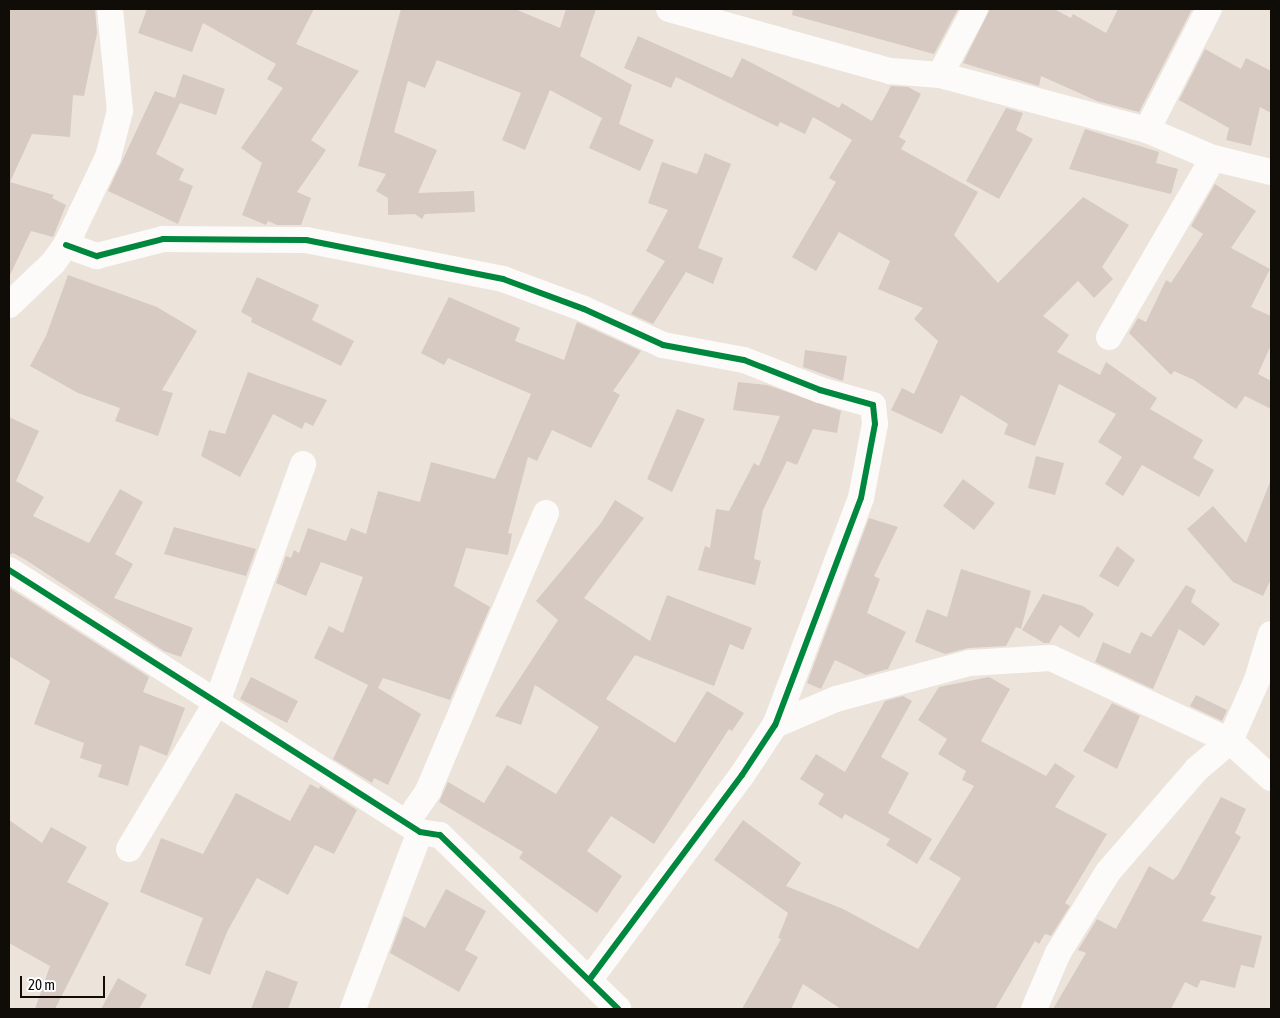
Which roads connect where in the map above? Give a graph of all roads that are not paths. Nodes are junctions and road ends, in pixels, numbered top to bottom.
1 (110, 9) edge
2 (669, 9) edge
3 (975, 9) edge
4 (1209, 9) edge
5 (940, 75) junction
6 (1147, 130) junction
7 (1213, 158) junction
8 (1271, 172) edge
9 (66, 245) junction
10 (9, 305) edge
11 (1109, 338) dead end
12 (302, 464) dead end
13 (546, 513) dead end
14 (9, 570) edge
15 (1271, 634) edge
16 (216, 702) junction
17 (775, 725) junction
18 (1230, 741) junction
19 (1271, 778) edge
20 (413, 828) junction
21 (129, 849) dead end
22 (590, 979) junction
23 (353, 1009) edge
24 (618, 1009) edge
25 (1034, 1009) edge

1 - 9 street
2 - 5 street
3 - 5 street
4 - 6 street
5 - 6 street
6 - 7 street
7 - 8 street
7 - 11 street
9 - 10 street
9 - 17 street
12 - 16 street
13 - 20 street
14 - 16 street
15 - 18 street
16 - 20 street
16 - 21 street
17 - 18 street
17 - 22 street
18 - 19 street
18 - 25 street
20 - 22 street
20 - 23 street
22 - 24 street

